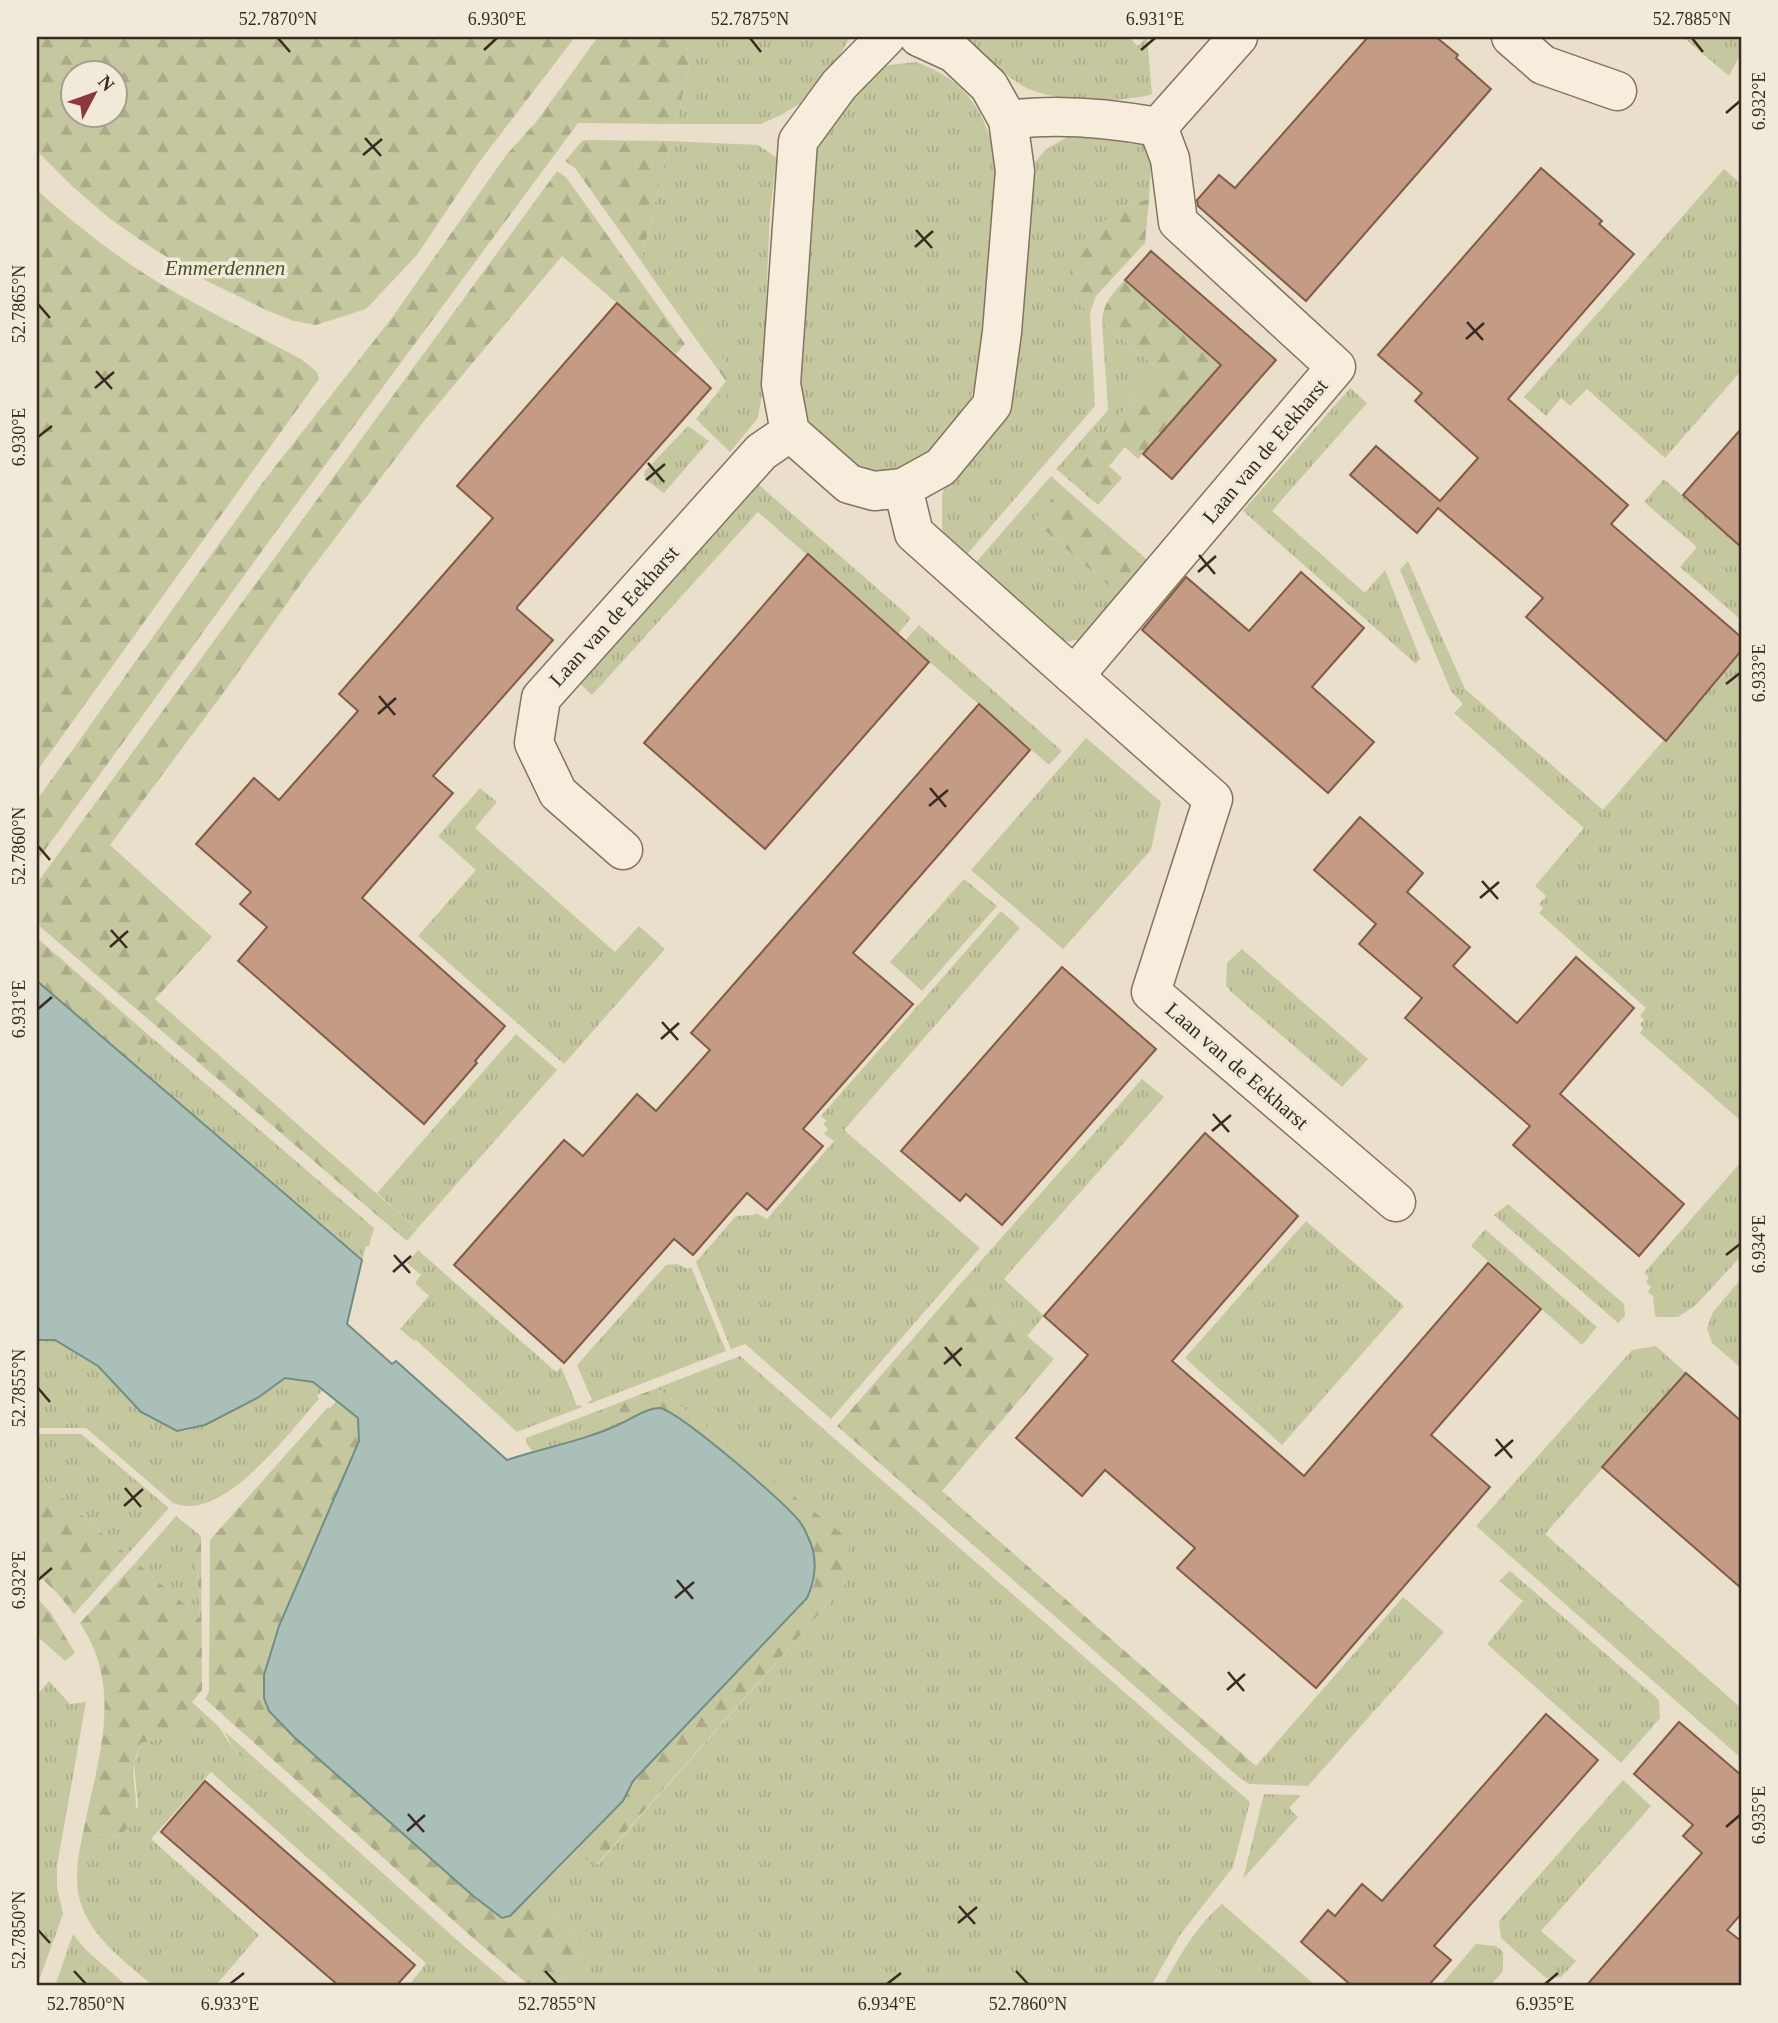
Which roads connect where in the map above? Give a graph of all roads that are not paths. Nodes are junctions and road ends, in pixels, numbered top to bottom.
1 (886, 37) edge
2 (919, 37) edge
3 (1238, 37) edge
4 (1511, 37) edge
5 (1617, 91) dead end
6 (1007, 120) junction
7 (1158, 127) junction
8 (790, 432) junction
9 (904, 488) junction
10 (1074, 676) junction
11 (623, 850) dead end
12 (1396, 1202) dead end

1 - 8 street
2 - 6 street
3 - 7 street
4 - 5 street
6 - 7 street
6 - 9 street
7 - 10 street, Laan van de Eekharst
8 - 9 street
8 - 11 street, Laan van de Eekharst
9 - 10 street, Laan van de Eekharst
10 - 12 street, Laan van de Eekharst

